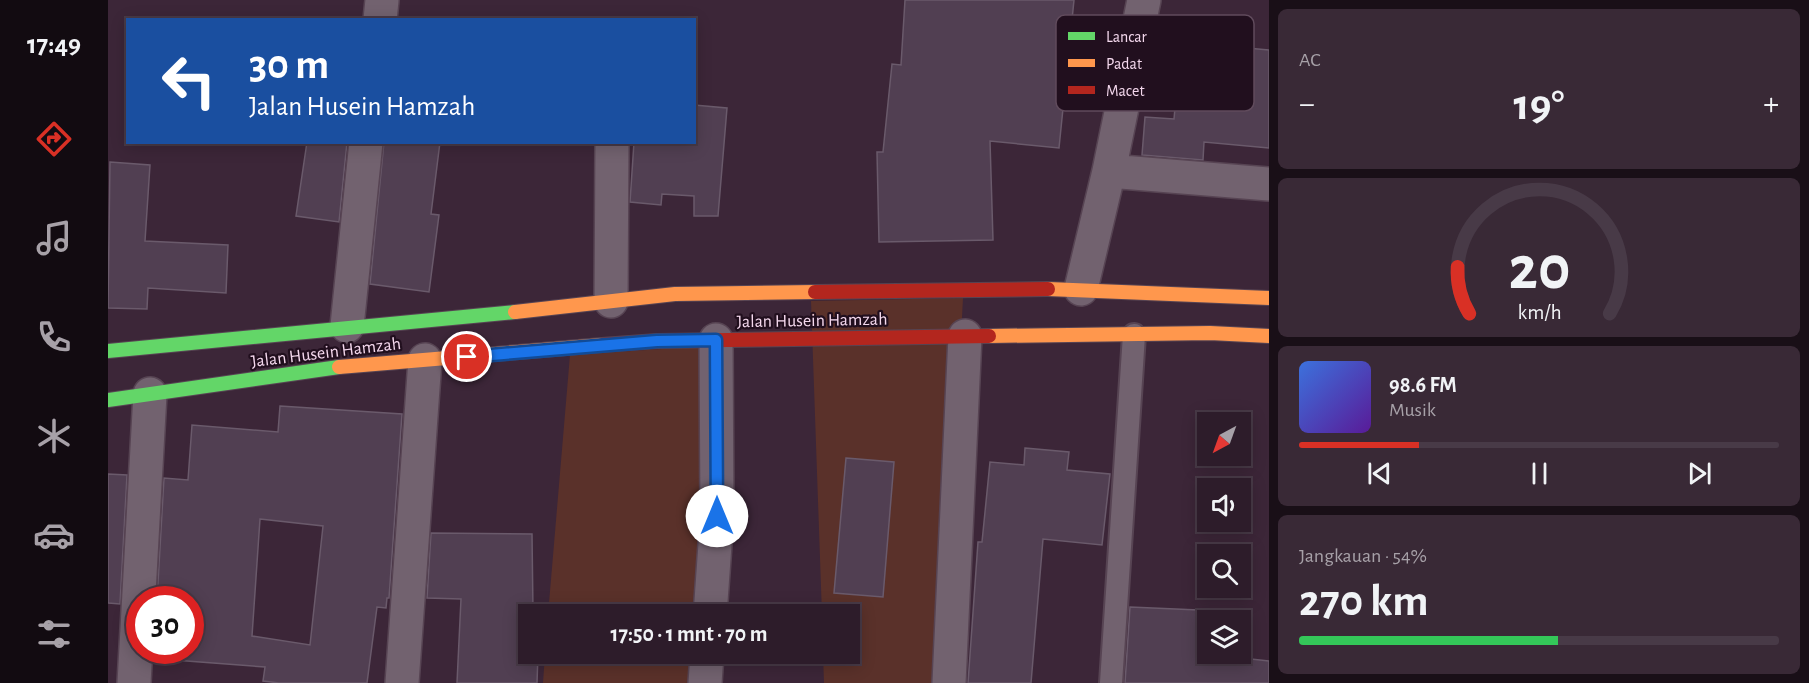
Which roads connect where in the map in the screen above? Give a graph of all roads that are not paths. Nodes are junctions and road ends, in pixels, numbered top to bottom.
1 (382, 0) edge
2 (1143, 0) edge
3 (1140, 15) edge
4 (380, 18) edge
5 (1121, 111) edge
6 (366, 144) edge
7 (612, 144) edge
8 (1109, 171) junction
9 (1269, 184) edge
10 (1081, 289) junction
11 (1269, 298) edge
12 (611, 301) junction
13 (347, 326) junction
14 (965, 331) junction
15 (1134, 334) junction
16 (1269, 336) edge
17 (716, 340) junction
18 (108, 351) edge
19 (425, 360) junction
20 (150, 394) junction
21 (108, 400) edge
22 (711, 604) edge
23 (706, 664) edge
24 (134, 683) edge
25 (402, 683) edge
26 (705, 683) edge
27 (949, 683) edge
28 (1111, 683) edge

1 - 4 street
2 - 3 street
5 - 8 street
6 - 13 street
7 - 12 street
8 - 9 street
8 - 10 street
10 - 11 street, Jalan Husein Hamzah
10 - 12 street, Jalan Husein Hamzah
12 - 13 street, Jalan Husein Hamzah
13 - 18 street, Jalan Husein Hamzah
14 - 15 street, Jalan Husein Hamzah
14 - 17 street, Jalan Husein Hamzah
14 - 27 street
15 - 16 street, Jalan Husein Hamzah
15 - 28 lane
17 - 19 street, Jalan Husein Hamzah
17 - 22 street
19 - 20 street, Jalan Husein Hamzah
19 - 25 street
20 - 21 street, Jalan Husein Hamzah
20 - 24 street
23 - 26 street

